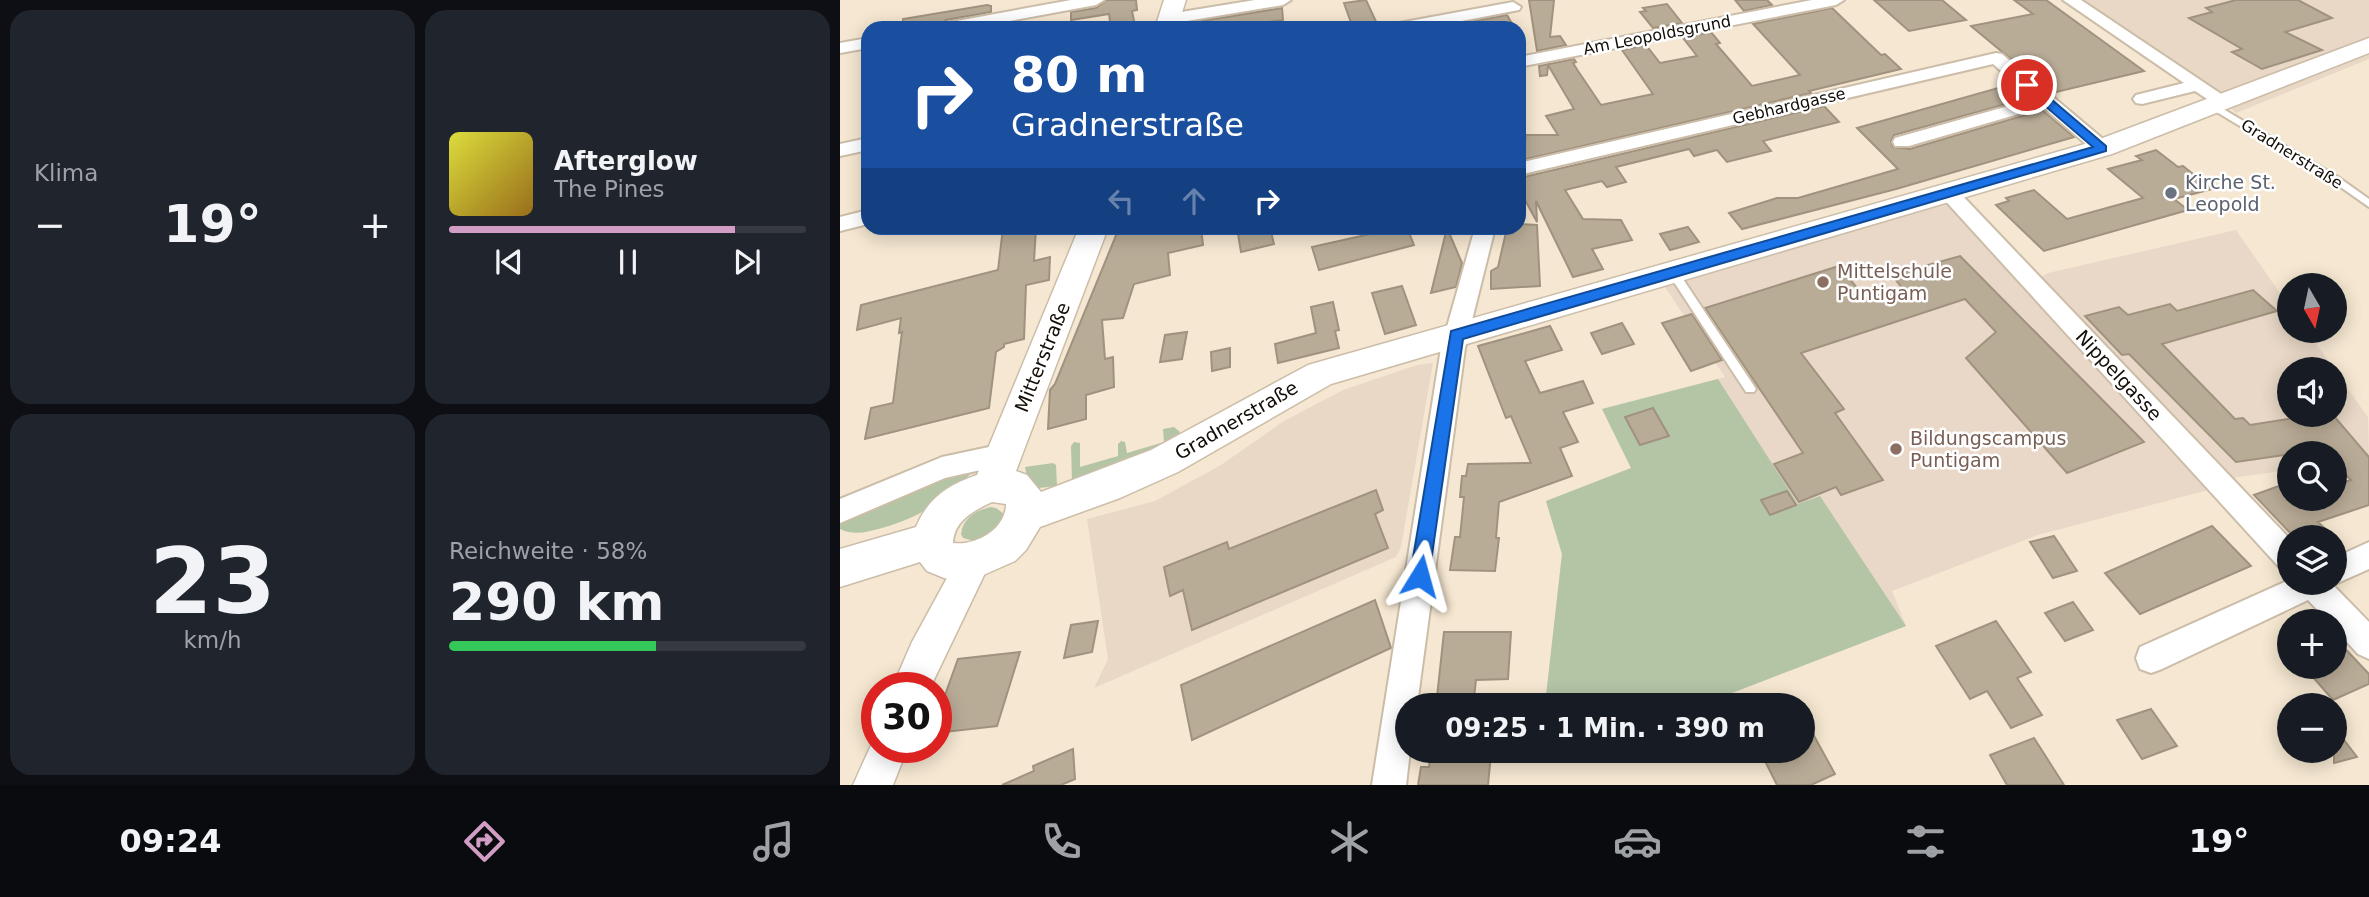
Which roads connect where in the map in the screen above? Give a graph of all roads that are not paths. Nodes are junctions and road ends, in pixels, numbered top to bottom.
1 (1096, 0) edge
2 (1283, 0) edge
3 (1836, 0) edge
4 (2071, 0) edge
5 (1513, 3) edge
6 (1170, 16) edge
7 (984, 21) edge
8 (1431, 21) edge
9 (1513, 21) edge
10 (861, 44) edge
11 (2369, 45) edge
12 (840, 48) edge
13 (1526, 61) edge
14 (2197, 85) junction
15 (2142, 99) dead end
16 (2045, 101) junction
17 (2219, 104) junction
18 (1902, 142) dead end
19 (861, 145) edge
20 (2102, 148) junction
21 (840, 149) edge
22 (1526, 167) edge
23 (1948, 192) junction
24 (2369, 204) edge
25 (861, 219) edge
26 (840, 224) edge
27 (1095, 235) edge
28 (1483, 235) edge
29 (1673, 273) junction
30 (1456, 335) junction
31 (1750, 389) dead end
32 (997, 471) junction
33 (840, 511) edge
34 (1027, 514) junction
35 (933, 540) junction
36 (2277, 545) edge
37 (2369, 555) edge
38 (846, 559) edge
39 (970, 561) junction
40 (2347, 566) edge
41 (2287, 595) edge
42 (2324, 595) edge
43 (2369, 644) edge
44 (2151, 658) dead end
45 (918, 672) edge
46 (882, 763) edge
47 (873, 785) edge
48 (1389, 785) edge

1 - 7 street
2 - 6 street
3 - 13 street, Am Leopoldsgrund
4 - 14 street
5 - 8 street
5 - 9 street
10 - 12 street
11 - 17 main road, Gradnerstraße
14 - 15 street
14 - 17 street
16 - 18 street
16 - 20 street, Gebhardgasse
16 - 22 street, Gebhardgasse
17 - 20 main road, Gradnerstraße
17 - 24 lane, Gradnerstraße
19 - 21 street
20 - 23 main road, Gradnerstraße
23 - 29 main road, Gradnerstraße
23 - 36 street, Nippelgasse
25 - 26 street
27 - 32 main road, Mitterstraße
28 - 30 street
29 - 30 main road, Gradnerstraße
29 - 31 lane
30 - 34 main road, Gradnerstraße
30 - 48 street
32 - 33 street
32 - 34 main road
32 - 35 main road
34 - 39 main road
35 - 38 main road
35 - 39 main road
37 - 40 street
39 - 45 street
41 - 44 street
42 - 43 street
46 - 47 street

